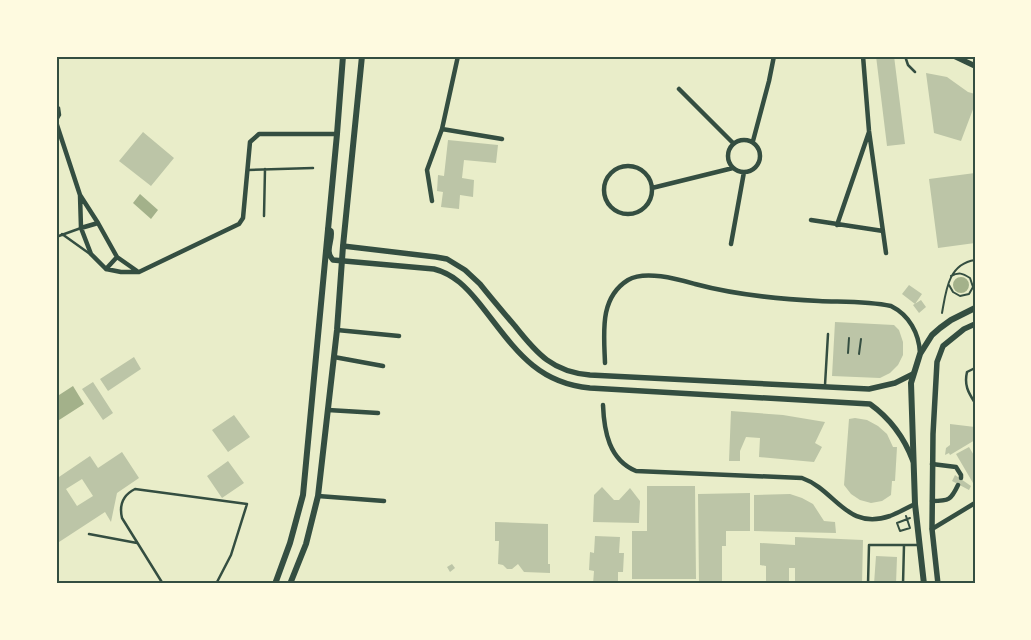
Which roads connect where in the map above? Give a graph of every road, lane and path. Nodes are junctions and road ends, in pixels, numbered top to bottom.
1 (343, 56) edge
2 (362, 56) edge
3 (458, 56) edge
4 (733, 56) edge
5 (756, 56) edge
6 (774, 56) edge
7 (863, 56) edge
8 (905, 56) edge
9 (954, 56) edge
10 (740, 57) edge
11 (975, 66) edge
12 (915, 72) dead end
13 (680, 89) dead end
14 (56, 106) edge
15 (56, 122) edge
16 (442, 129) junction
17 (869, 131) junction
18 (337, 134) junction
19 (502, 139) dead end
20 (753, 141) junction
21 (734, 142) junction
22 (313, 168) dead end
23 (733, 168) junction
24 (265, 169) junction
25 (246, 170) junction
26 (744, 172) junction
27 (652, 188) junction
28 (80, 195) junction
29 (432, 201) dead end
30 (264, 216) dead end
31 (811, 220) dead end
32 (98, 223) junction
33 (837, 225) junction
34 (81, 228) junction
35 (328, 228) junction
36 (883, 231) junction
37 (62, 234) junction
38 (56, 237) edge
39 (731, 244) dead end
40 (342, 246) junction
41 (886, 253) dead end
42 (91, 254) junction
43 (117, 257) junction
44 (342, 259) junction
45 (975, 260) edge
46 (106, 268) junction
47 (139, 272) junction
48 (951, 276) junction
49 (948, 283) junction
50 (975, 308) edge
51 (942, 313) dead end
52 (975, 324) edge
53 (337, 330) junction
54 (828, 334) dead end
55 (399, 336) dead end
56 (849, 338) dead end
57 (861, 339) dead end
58 (848, 353) dead end
59 (859, 354) dead end
60 (920, 354) junction
61 (334, 357) junction
62 (605, 363) dead end
63 (383, 366) dead end
64 (975, 368) edge
65 (913, 374) junction
66 (825, 387) junction
67 (975, 403) edge
68 (603, 405) dead end
69 (328, 410) junction
70 (378, 414) dead end
71 (913, 461) junction
72 (932, 464) junction
73 (961, 478) dead end
74 (958, 485) dead end
75 (318, 496) junction
76 (384, 500) dead end
77 (932, 501) junction
78 (975, 503) edge
79 (915, 504) junction
80 (895, 514) junction
81 (897, 523) dead end
82 (932, 529) junction
83 (90, 534) dead end
84 (138, 544) junction
85 (904, 545) junction
86 (919, 545) junction
87 (164, 584) edge
88 (216, 584) edge
89 (275, 584) edge
90 (290, 584) edge
91 (868, 584) edge
92 (903, 584) edge
93 (924, 584) edge
94 (938, 584) edge

1 - 18 main road
2 - 40 main road
3 - 16 street
4 - 10 street
5 - 10 street
6 - 20 street
7 - 17 street
8 - 12 lane
9 - 11 street
13 - 21 street
14 - 15 lane
15 - 28 street
16 - 19 street
16 - 29 street
17 - 33 street
17 - 36 street
18 - 25 street
18 - 35 main road
20 - 21 street
20 - 26 street
21 - 23 street
22 - 24 lane
23 - 26 street
23 - 27 street
24 - 25 lane
24 - 30 lane
25 - 47 street
26 - 39 street
27 - 27 street
28 - 32 street
28 - 34 street
31 - 33 street
32 - 34 street
32 - 43 street
33 - 36 street
34 - 37 lane
34 - 42 street
35 - 44 street
35 - 89 main road
36 - 41 street
37 - 38 lane
37 - 42 lane
40 - 44 main road
40 - 66 street
42 - 46 street
43 - 46 street
43 - 47 street
44 - 53 main road
44 - 71 street
45 - 48 path
46 - 47 street
48 - 49 path
48 - 49 path
49 - 51 path
50 - 60 main road
52 - 72 street
53 - 55 street
53 - 61 main road
54 - 66 lane
56 - 58 path
57 - 59 path
60 - 62 street
60 - 65 main road
61 - 63 street
61 - 69 main road
64 - 67 lane
65 - 66 street
65 - 71 main road
68 - 80 street
69 - 70 street
69 - 75 main road
71 - 79 main road
72 - 73 street
72 - 77 street
74 - 77 street
75 - 76 street
75 - 90 main road
77 - 82 street
78 - 82 street
79 - 80 street
79 - 86 main road
80 - 81 path
82 - 94 street
83 - 84 lane
84 - 87 lane
84 - 88 lane
85 - 86 lane
85 - 91 lane
85 - 92 lane
86 - 93 main road
92 - 93 lane

